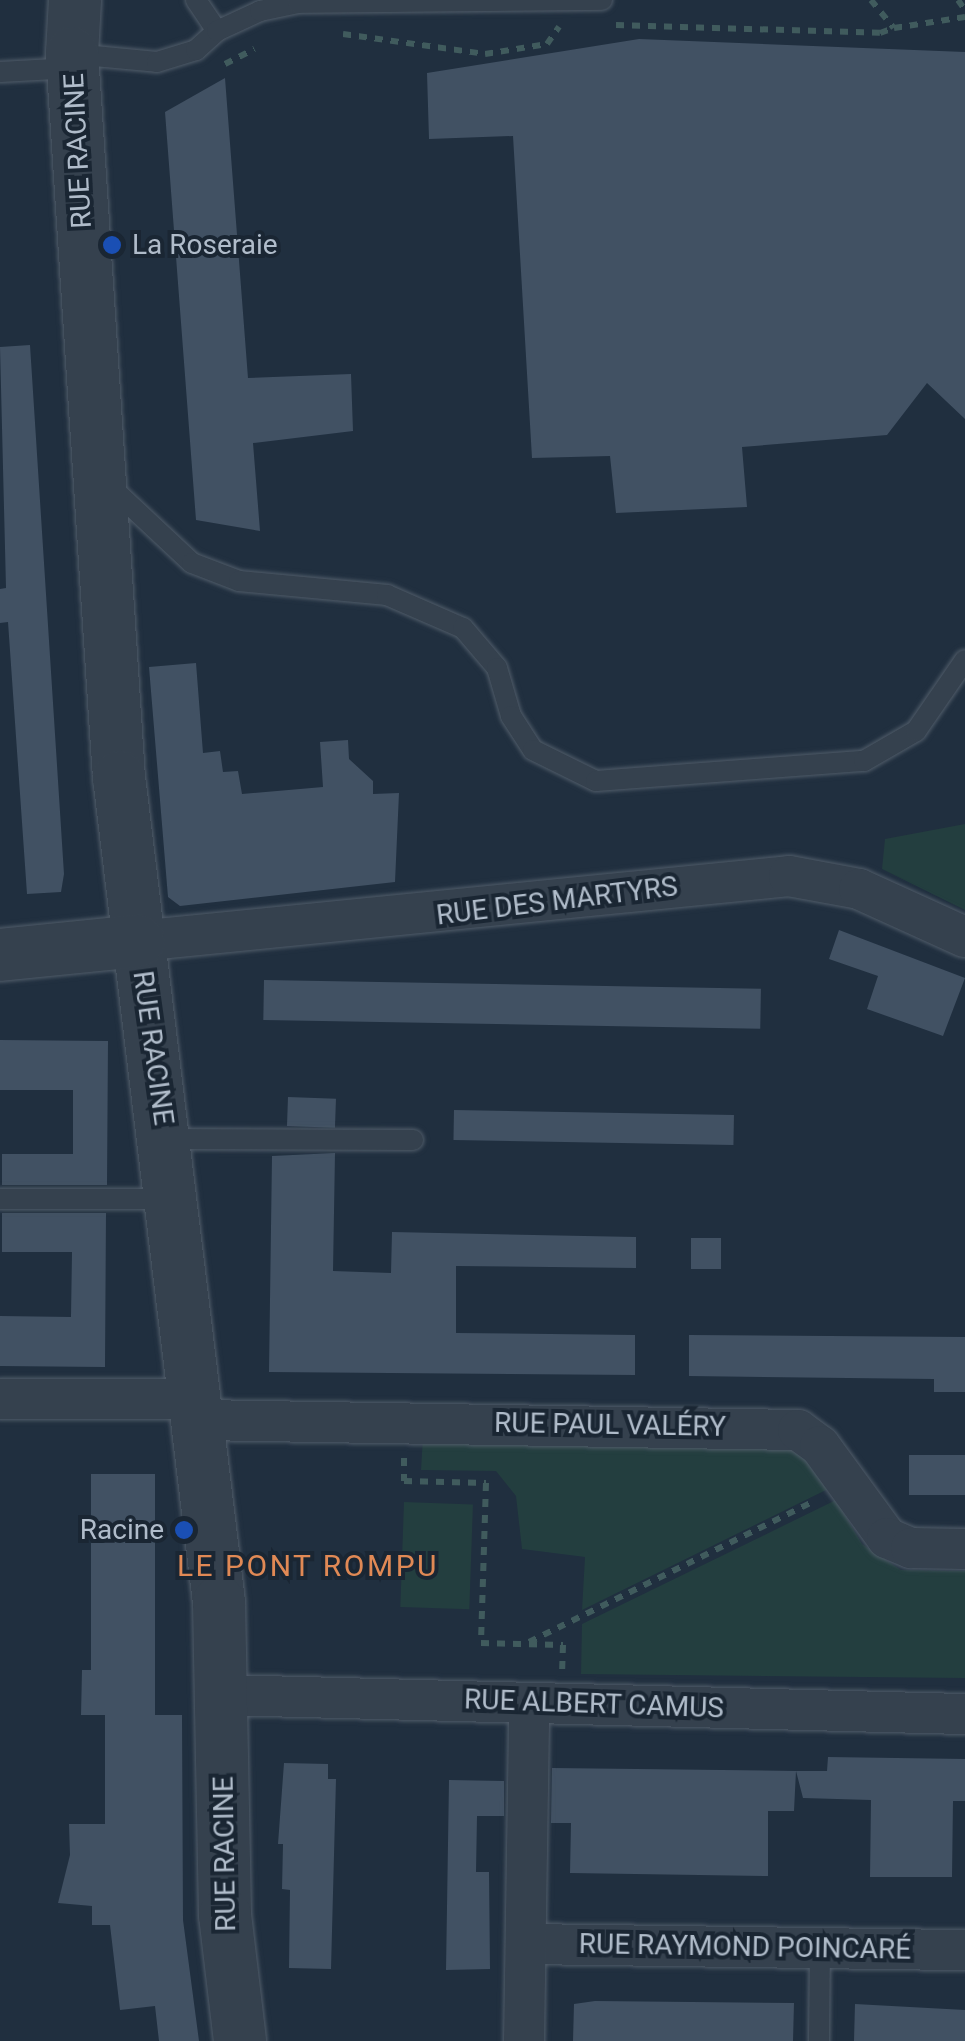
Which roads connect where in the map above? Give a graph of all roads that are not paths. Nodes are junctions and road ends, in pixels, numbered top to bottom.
1 (60, 0) edge
2 (75, 0) edge
3 (196, 0) edge
4 (602, 0) edge
5 (217, 32) junction
6 (72, 61) junction
7 (0, 72) edge
8 (97, 466) junction
9 (965, 660) edge
10 (965, 937) edge
11 (138, 941) junction
12 (0, 955) edge
13 (165, 1139) junction
14 (413, 1140) dead end
15 (0, 1199) edge
16 (173, 1199) junction
17 (0, 1399) edge
18 (198, 1410) junction
19 (965, 1549) edge
20 (222, 1695) junction
21 (545, 1705) junction
22 (965, 1714) edge
23 (526, 1944) junction
24 (820, 1948) junction
25 (965, 1950) edge
26 (240, 2041) edge
27 (524, 2041) edge
28 (819, 2041) edge

1 - 6 street, RUE RACINE
2 - 6 street, RUE RACINE
3 - 5 lane
4 - 5 lane
5 - 6 lane
6 - 7 lane
6 - 8 street, RUE RACINE
8 - 9 lane
8 - 11 street, RUE RACINE
10 - 11 street, RUE DES MARTYRS
11 - 12 street
11 - 13 street, RUE RACINE
13 - 14 lane
13 - 16 street, RUE RACINE
15 - 16 lane
16 - 18 street, RUE RACINE
17 - 18 street, RUE PAUL VALÉRY
18 - 19 street, RUE PAUL VALÉRY
18 - 20 street, RUE RACINE
20 - 21 street, RUE ALBERT CAMUS
20 - 26 street, RUE RACINE
21 - 22 street, RUE ALBERT CAMUS
21 - 23 street
23 - 24 street, RUE RAYMOND POINCARÉ
23 - 27 street
24 - 25 street, RUE RAYMOND POINCARÉ
24 - 28 lane

